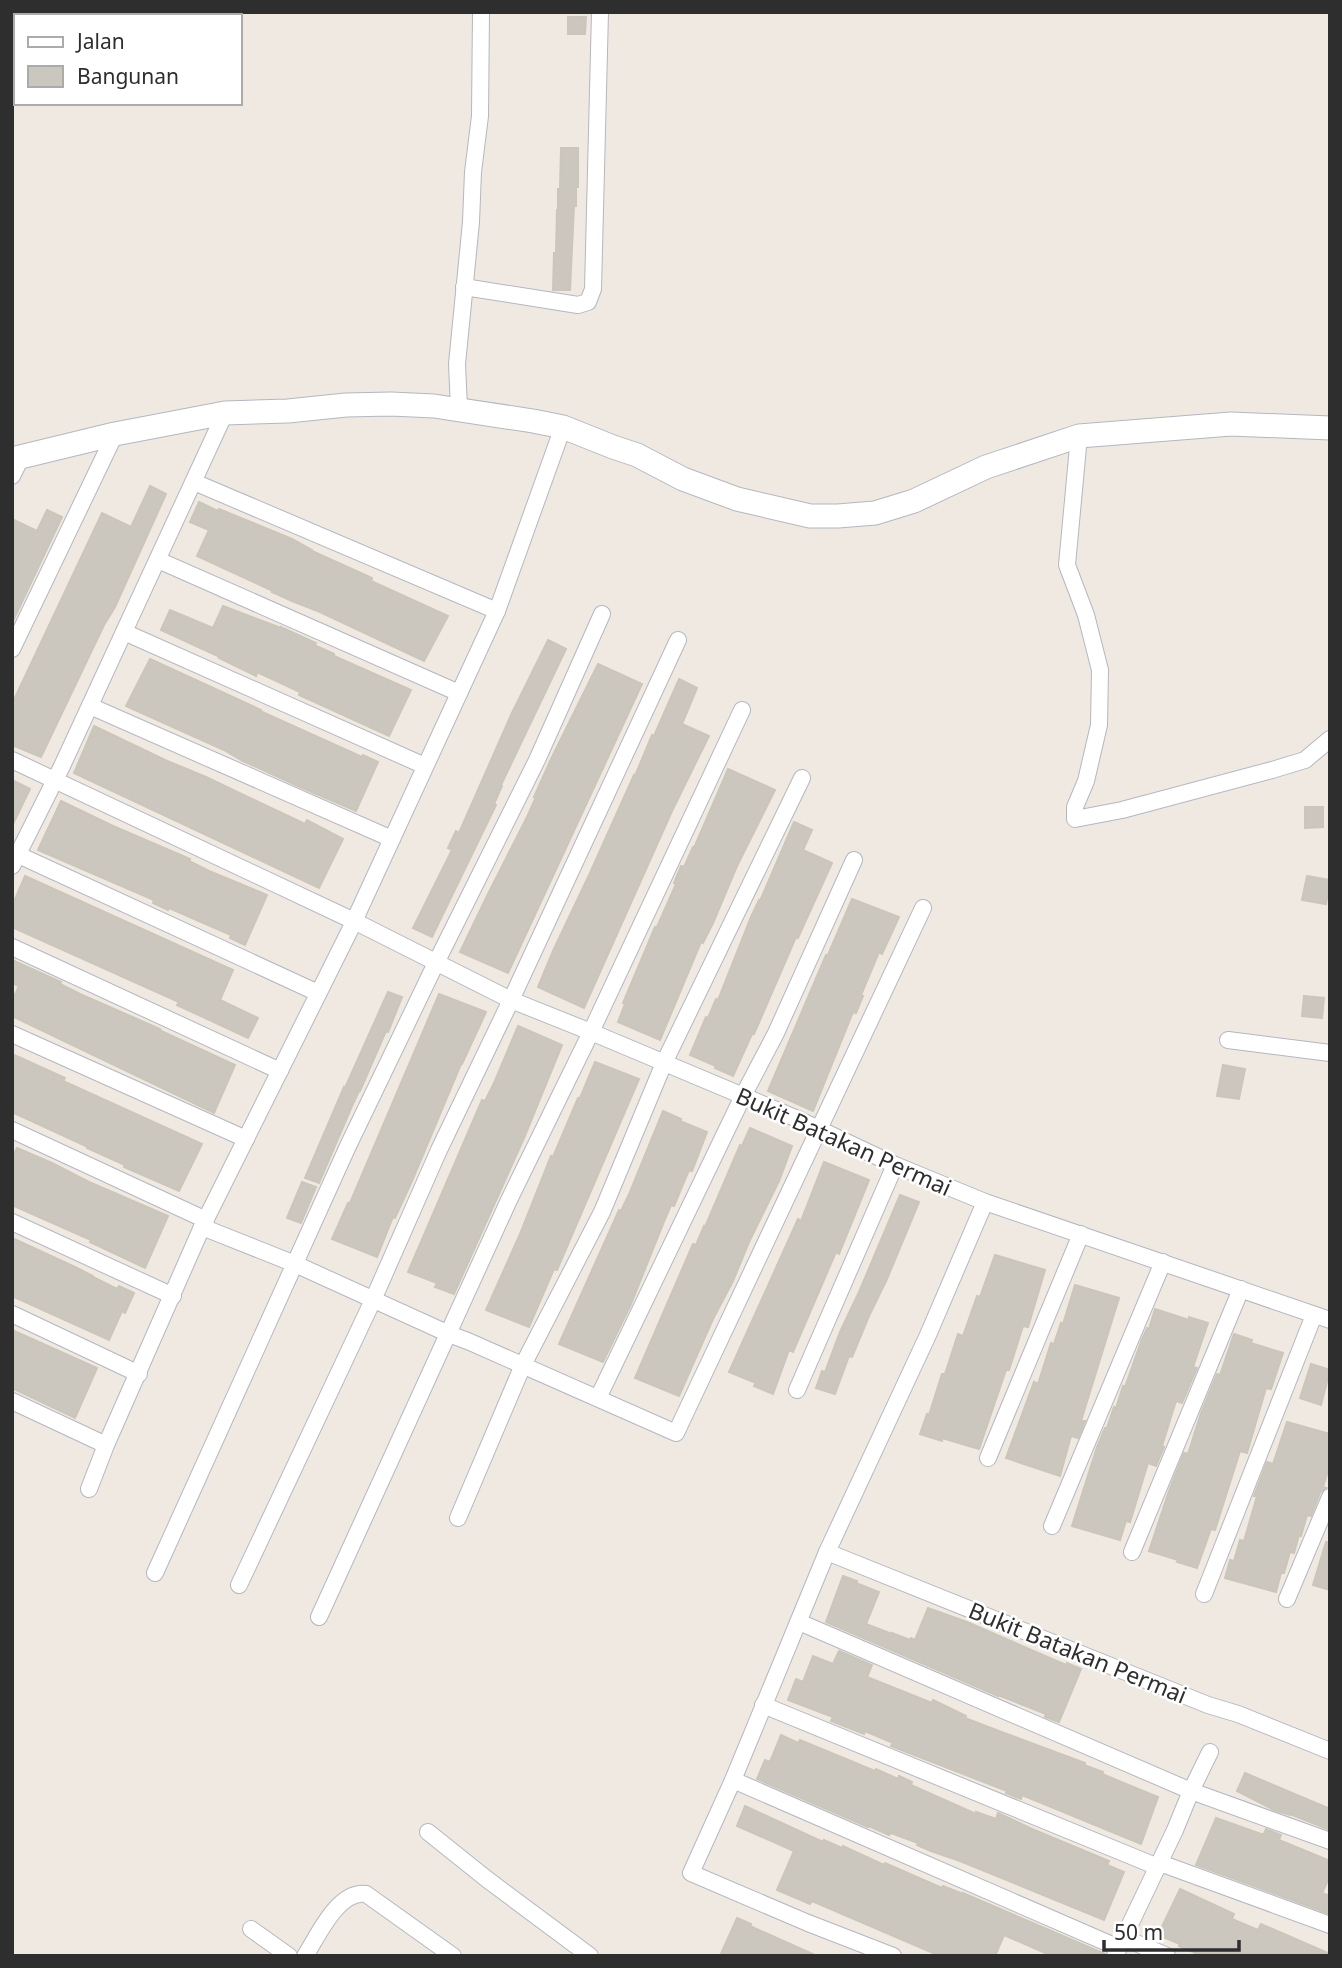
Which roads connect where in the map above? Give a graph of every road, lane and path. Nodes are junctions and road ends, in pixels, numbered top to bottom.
1 (481, 12) edge
2 (600, 12) edge
3 (464, 287) junction
4 (459, 408) junction
5 (225, 413) junction
6 (563, 427) junction
7 (1330, 428) edge
8 (115, 434) junction
9 (1079, 436) junction
10 (15, 464) edge
11 (194, 482) junction
12 (158, 560) junction
13 (497, 611) junction
14 (602, 614) dead end
15 (124, 632) junction
16 (678, 640) dead end
17 (12, 649) edge
18 (459, 693) junction
19 (90, 706) junction
20 (742, 710) dead end
21 (1330, 739) edge
22 (12, 760) edge
23 (425, 766) junction
24 (802, 778) dead end
25 (55, 780) junction
26 (392, 839) junction
27 (14, 858) edge
28 (854, 860) dead end
29 (923, 908) dead end
30 (354, 921) junction
31 (12, 947) edge
32 (436, 963) junction
33 (318, 993) junction
34 (511, 1000) junction
35 (592, 1032) junction
36 (12, 1034) edge
37 (1228, 1040) dead end
38 (1330, 1054) edge
39 (664, 1063) junction
40 (280, 1071) junction
41 (743, 1096) junction
42 (820, 1129) junction
43 (12, 1130) edge
44 (246, 1139) junction
45 (895, 1165) junction
46 (985, 1202) junction
47 (12, 1222) edge
48 (204, 1223) junction
49 (1080, 1234) junction
50 (1163, 1262) junction
51 (295, 1264) junction
52 (1241, 1289) junction
53 (173, 1296) junction
54 (373, 1300) junction
55 (12, 1314) edge
56 (1322, 1317) edge
57 (449, 1334) junction
58 (523, 1365) junction
59 (139, 1374) junction
60 (796, 1390) dead end
61 (598, 1398) junction
62 (12, 1401) edge
63 (106, 1445) junction
64 (988, 1458) dead end
65 (89, 1489) dead end
66 (1330, 1497) edge
67 (458, 1518) dead end
68 (1052, 1527) dead end
69 (827, 1552) junction
70 (1132, 1552) dead end
71 (155, 1573) dead end
72 (239, 1585) dead end
73 (1204, 1594) dead end
74 (1287, 1598) dead end
75 (319, 1617) dead end
76 (799, 1622) junction
77 (763, 1705) junction
78 (1330, 1751) edge
79 (1210, 1752) dead end
80 (733, 1780) junction
81 (1191, 1791) junction
82 (428, 1832) dead end
83 (1330, 1841) edge
84 (1159, 1865) junction
85 (1330, 1925) edge
86 (251, 1929) dead end
87 (1119, 1947) edge
88 (289, 1956) edge
89 (305, 1956) edge
90 (453, 1956) edge
91 (590, 1956) edge
92 (893, 1956) edge
93 (1167, 1956) edge

1 - 3 street
2 - 3 street
3 - 4 street
4 - 5 street
4 - 6 street
5 - 8 street
5 - 11 street
6 - 9 street
6 - 13 street
7 - 9 street
8 - 10 street
8 - 17 street
9 - 21 street
11 - 12 street
11 - 13 street
12 - 15 street
12 - 18 street
13 - 18 street
14 - 32 street
15 - 19 street
15 - 23 street
16 - 34 street
18 - 23 street
19 - 25 street
19 - 26 street
20 - 35 street
22 - 25 street, Bukit Batakan Permai
23 - 26 street
24 - 39 street
25 - 27 street
25 - 30 street, Bukit Batakan Permai
26 - 30 street
27 - 33 street
28 - 41 street
29 - 42 street
30 - 32 street, Bukit Batakan Permai
30 - 33 street
31 - 40 street
32 - 34 street, Bukit Batakan Permai
32 - 51 street
33 - 40 street
34 - 35 street, Bukit Batakan Permai
34 - 54 street
35 - 39 street, Bukit Batakan Permai
35 - 57 street
36 - 44 street
37 - 38 street
39 - 41 street, Bukit Batakan Permai
39 - 58 street
40 - 44 street
41 - 42 street, Bukit Batakan Permai
41 - 61 street
42 - 45 street, Bukit Batakan Permai
42 - 61 street
43 - 48 street
44 - 48 street
45 - 46 street, Bukit Batakan Permai
45 - 60 street
46 - 49 street, Bukit Batakan Permai
46 - 69 street
47 - 53 street
48 - 51 street
48 - 53 street
49 - 50 street, Bukit Batakan Permai
49 - 64 street
50 - 52 street, Bukit Batakan Permai
50 - 68 street
51 - 54 street
51 - 71 street
52 - 56 street, Bukit Batakan Permai
52 - 70 street
53 - 59 street
54 - 57 street
54 - 72 street
55 - 59 street
56 - 73 street
57 - 58 street
57 - 75 street
58 - 61 street
58 - 67 street
59 - 63 street
62 - 63 street
63 - 65 street
66 - 74 street
69 - 76 street
69 - 78 street, Bukit Batakan Permai
76 - 77 street
76 - 81 street
77 - 80 street
77 - 84 street
79 - 81 street
80 - 87 street
80 - 92 street
81 - 83 street
81 - 84 street
82 - 91 street
84 - 85 street
84 - 87 street
86 - 88 street
87 - 93 street
89 - 90 street

